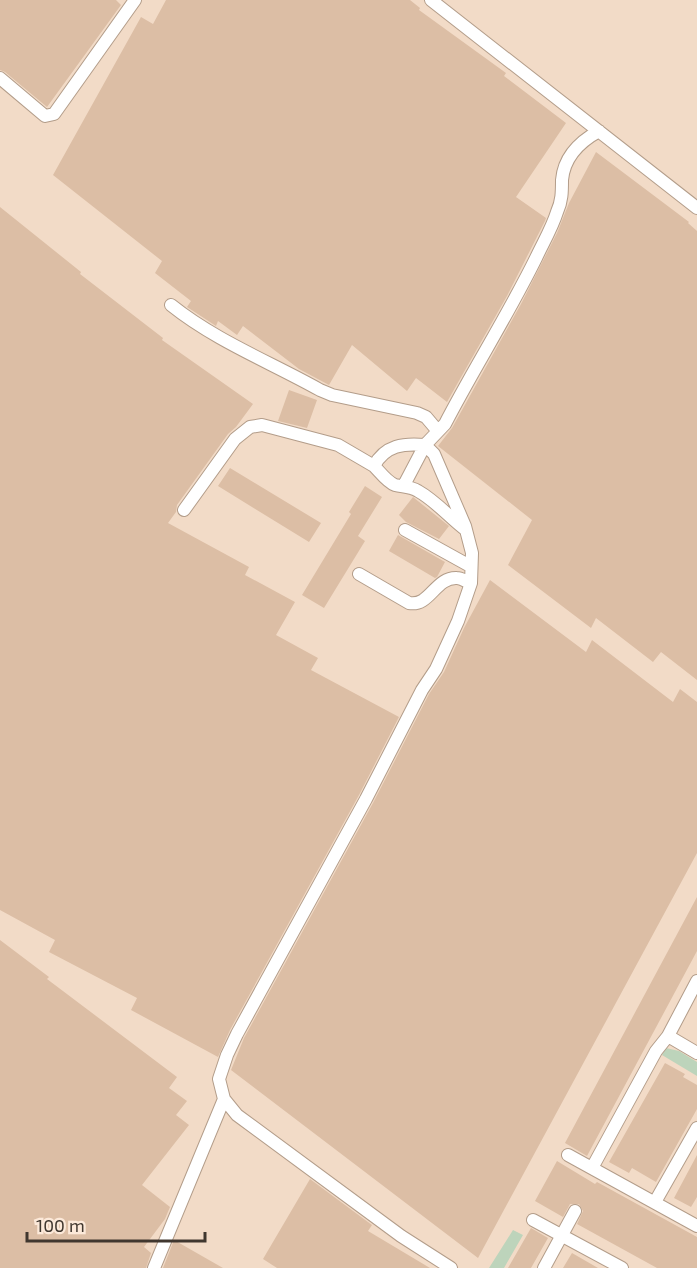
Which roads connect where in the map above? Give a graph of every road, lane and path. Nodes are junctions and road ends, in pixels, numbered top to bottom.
1 (135, 0) edge
2 (431, 0) edge
3 (0, 78) edge
4 (599, 131) junction
5 (697, 207) edge
6 (171, 305) dead end
7 (438, 430) junction
8 (425, 445) junction
9 (374, 466) junction
10 (404, 485) junction
11 (184, 510) dead end
12 (405, 530) dead end
13 (466, 530) junction
14 (471, 566) junction
15 (359, 574) dead end
16 (471, 583) junction
17 (697, 981) edge
18 (668, 1036) junction
19 (697, 1053) edge
20 (224, 1099) junction
21 (697, 1128) edge
22 (568, 1155) dead end
23 (592, 1168) junction
24 (656, 1202) junction
25 (575, 1211) dead end
26 (533, 1220) dead end
27 (697, 1226) edge
28 (562, 1235) junction
29 (154, 1268) edge
30 (451, 1268) edge
31 (544, 1268) edge
32 (622, 1268) edge

1 - 3 street
2 - 4 street
4 - 5 street
4 - 7 street
6 - 7 street
7 - 8 street
8 - 9 street
8 - 10 street
8 - 13 street
9 - 10 street
9 - 11 street
10 - 13 street
12 - 14 street
13 - 14 street
14 - 16 street
15 - 16 street
16 - 20 street
17 - 18 street
18 - 19 street
18 - 23 street
20 - 29 street
20 - 30 street
21 - 24 street
22 - 23 street
23 - 24 street
24 - 27 street
25 - 28 street
26 - 28 street
28 - 31 street
28 - 32 street

